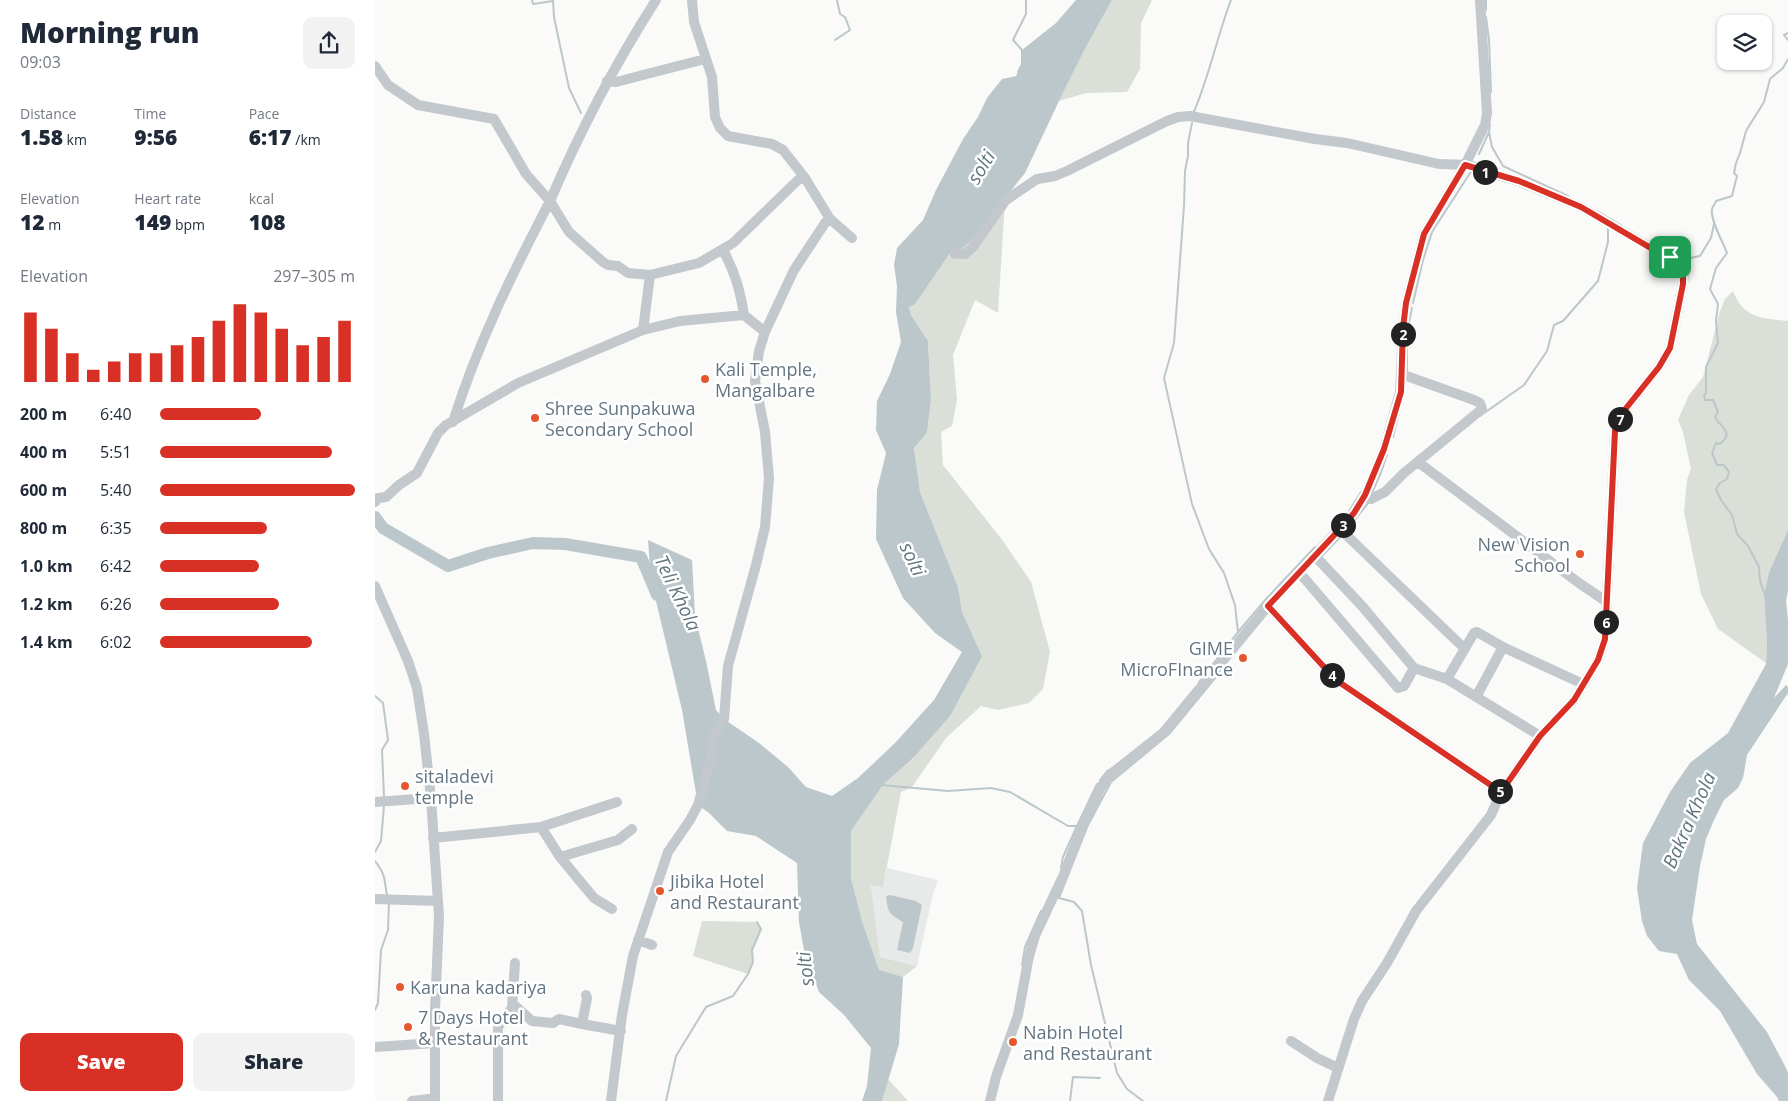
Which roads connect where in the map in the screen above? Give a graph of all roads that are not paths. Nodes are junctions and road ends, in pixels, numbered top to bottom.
1 (657, 0) edge
2 (692, 0) edge
3 (1480, 0) edge
4 (705, 59) junction
5 (375, 66) edge
6 (607, 81) junction
7 (1465, 165) junction
8 (805, 178) junction
9 (550, 201) junction
10 (830, 219) junction
11 (852, 238) dead end
12 (723, 250) junction
13 (955, 254) dead end
14 (649, 275) junction
15 (744, 314) junction
16 (643, 330) junction
17 (765, 332) junction
18 (1401, 374) junction
19 (453, 422) junction
20 (1418, 462) junction
21 (1364, 497) junction
22 (377, 500) edge
23 (1340, 529) junction
24 (1315, 556) junction
25 (1299, 572) junction
26 (375, 586) edge
27 (1607, 602) junction
28 (1268, 606) junction
29 (1503, 647) junction
30 (1465, 649) junction
31 (1414, 668) junction
32 (1447, 679) junction
33 (1583, 684) junction
34 (1476, 697) junction
35 (1540, 736) junction
36 (1501, 792) junction
37 (431, 798) junction
38 (375, 802) edge
39 (617, 802) dead end
40 (541, 827) junction
41 (632, 830) dead end
42 (433, 838) junction
43 (559, 857) junction
44 (375, 899) edge
45 (438, 901) junction
46 (612, 909) dead end
47 (638, 940) junction
48 (652, 945) dead end
49 (515, 962) dead end
50 (586, 995) dead end
51 (513, 1004) junction
52 (582, 1024) junction
53 (621, 1031) junction
54 (1291, 1041) dead end
55 (435, 1043) junction
56 (375, 1047) edge
57 (1338, 1068) junction
58 (412, 1101) edge
59 (435, 1101) edge
60 (499, 1101) edge
61 (611, 1101) edge
62 (990, 1101) edge
63 (1328, 1101) edge

1 - 6 street
2 - 4 street
3 - 7 street
4 - 6 street
4 - 8 street
5 - 9 street
6 - 9 street
7 - 13 street
7 - 18 street
7 - 27 street
8 - 10 street
8 - 12 street
9 - 14 street
9 - 19 street
10 - 11 street
10 - 17 street
12 - 14 street
12 - 15 street
14 - 16 street
15 - 16 street
15 - 17 street
16 - 19 street
17 - 47 street
18 - 20 street
18 - 21 street
19 - 22 street
20 - 21 street
20 - 27 street
21 - 23 street
23 - 24 street
23 - 30 street
24 - 25 street
24 - 31 street
25 - 28 street
25 - 31 street
26 - 37 street
27 - 33 street
28 - 36 street
28 - 62 street
29 - 30 street
29 - 33 street
29 - 34 street
30 - 32 street
31 - 32 street
32 - 34 street
33 - 35 street
34 - 35 street
35 - 36 street
36 - 57 street
37 - 38 street
37 - 42 street
39 - 40 street
40 - 42 street
40 - 43 street
41 - 43 street
42 - 45 street
43 - 46 street
44 - 45 street
45 - 55 street
47 - 48 street
47 - 53 street
49 - 51 street
50 - 52 street
51 - 52 street
51 - 60 street
52 - 53 street
53 - 61 street
54 - 57 street
55 - 56 street
55 - 59 street
57 - 63 street
58 - 59 street

